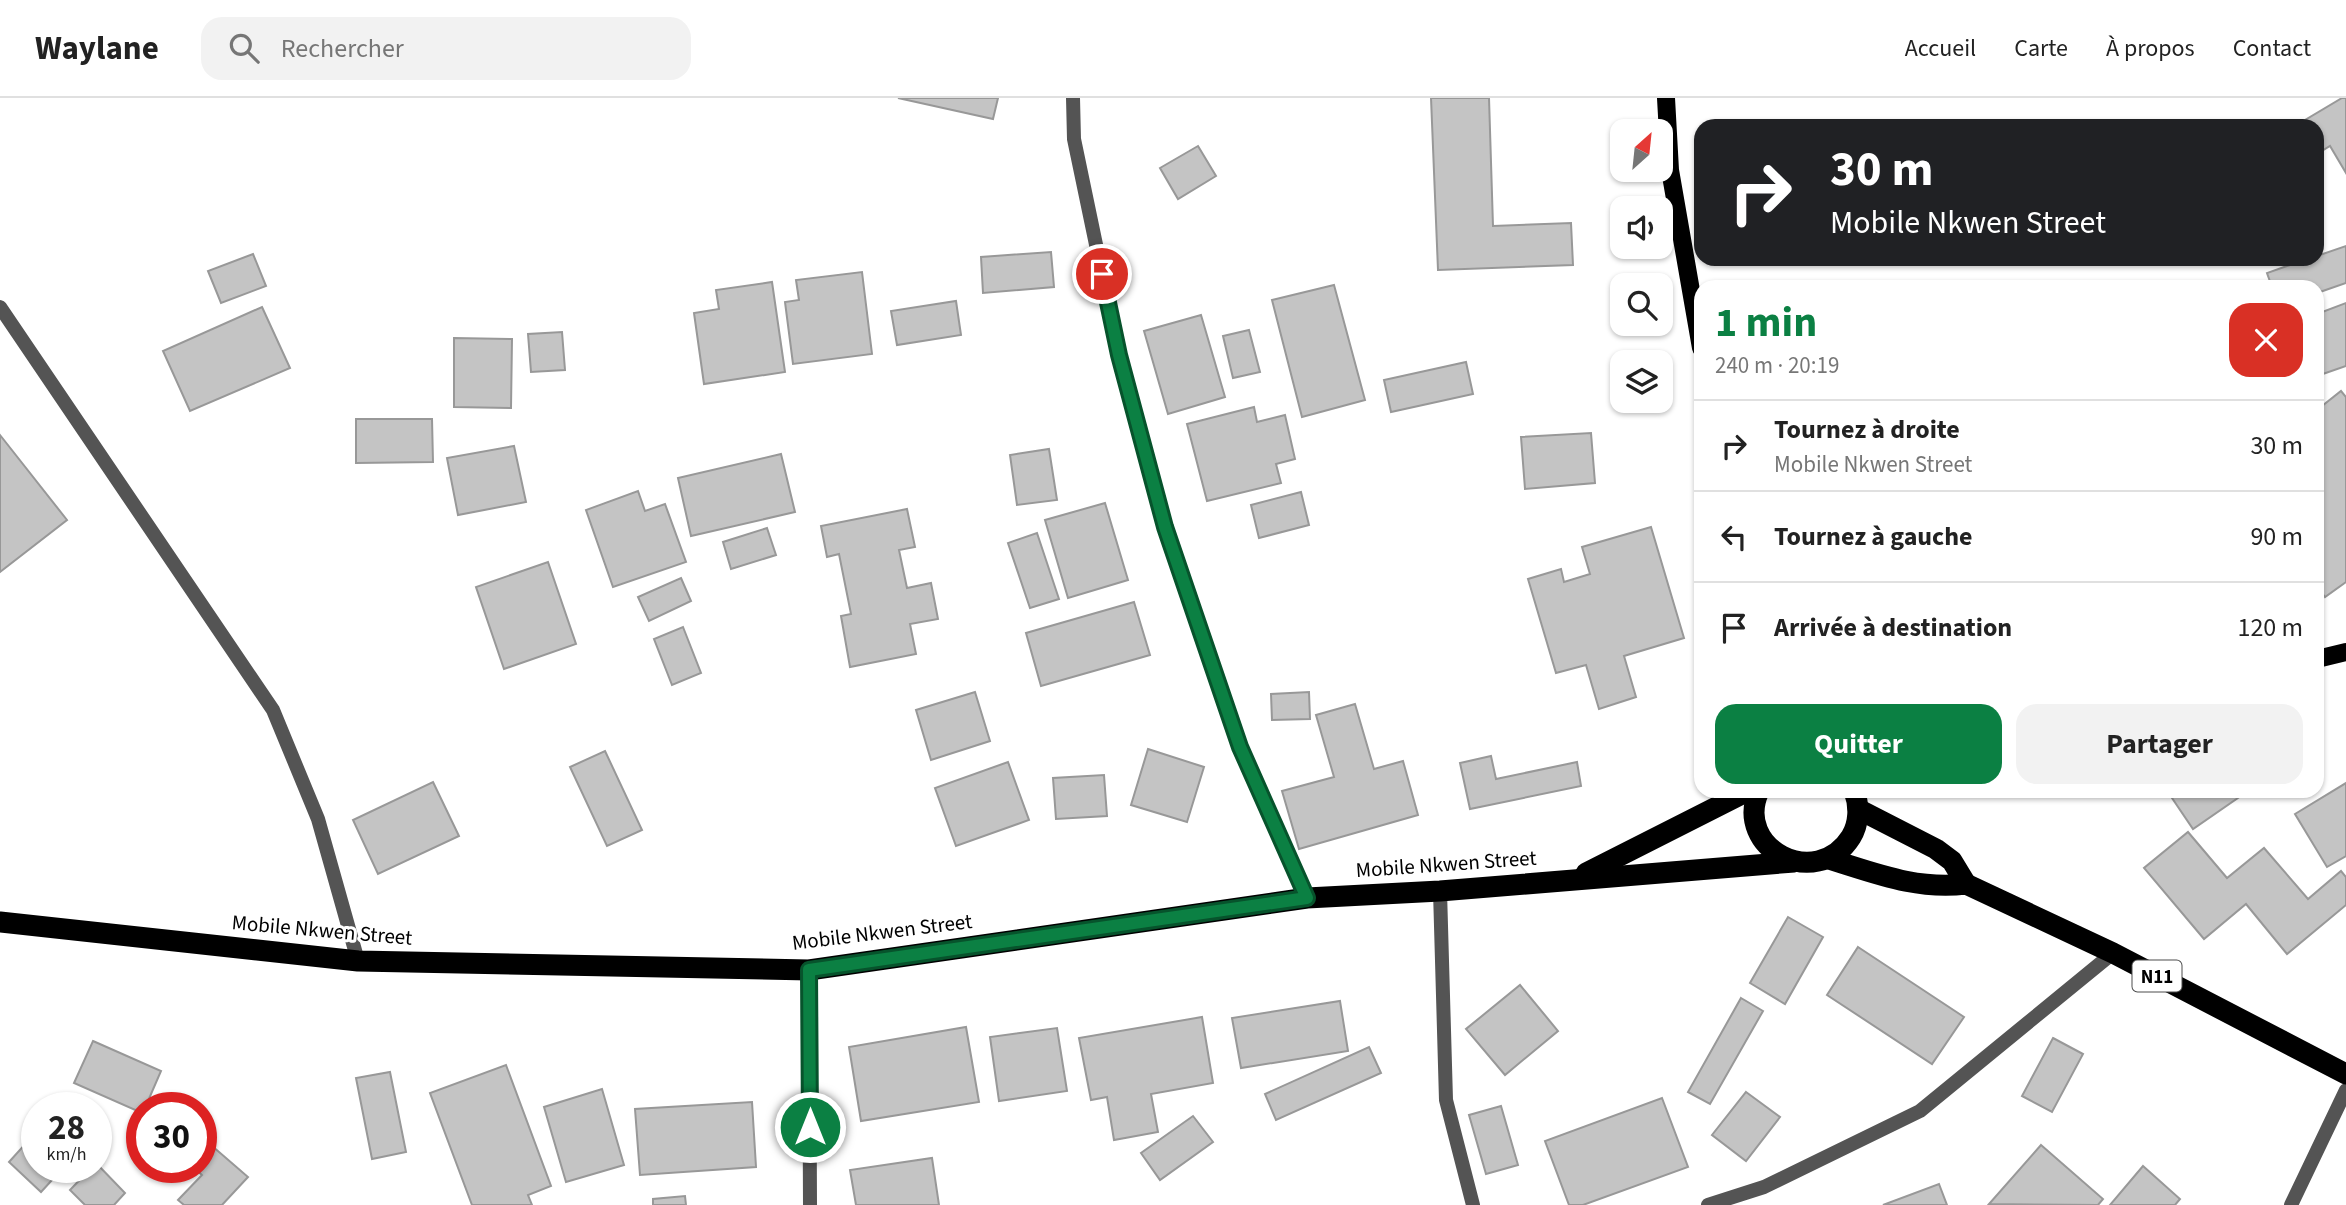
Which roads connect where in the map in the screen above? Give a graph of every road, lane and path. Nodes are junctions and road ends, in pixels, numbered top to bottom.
1 (1073, 98) edge
2 (1666, 98) edge
3 (0, 307) edge
4 (1694, 308) edge
5 (2346, 652) edge
6 (2324, 657) edge
7 (1734, 798) edge
8 (1757, 798) edge
9 (1856, 800) edge
10 (1829, 859) junction
11 (1794, 862) junction
12 (1575, 879) junction
13 (1966, 884) junction
14 (1440, 891) junction
15 (1307, 898) junction
16 (0, 922) edge
17 (2113, 953) junction
18 (358, 961) junction
19 (809, 970) junction
20 (2346, 1074) edge
21 (2346, 1090) edge
22 (810, 1205) edge
23 (1473, 1205) edge
24 (1708, 1205) edge
25 (2291, 1205) edge

1 - 15 street
2 - 4 main road
3 - 18 street
5 - 6 main road
7 - 12 highway, Mobile Nkwen Street
8 - 11 highway
9 - 10 highway
9 - 13 highway, N11
10 - 11 highway
10 - 13 highway, N11
11 - 12 highway
12 - 14 highway, Mobile Nkwen Street
13 - 17 highway, N11
14 - 15 highway, Mobile Nkwen Street
14 - 23 street
15 - 19 highway, Mobile Nkwen Street
16 - 18 highway, Mobile Nkwen Street
17 - 20 highway, N11
17 - 24 street
18 - 19 highway, Mobile Nkwen Street
19 - 22 street
21 - 25 street

